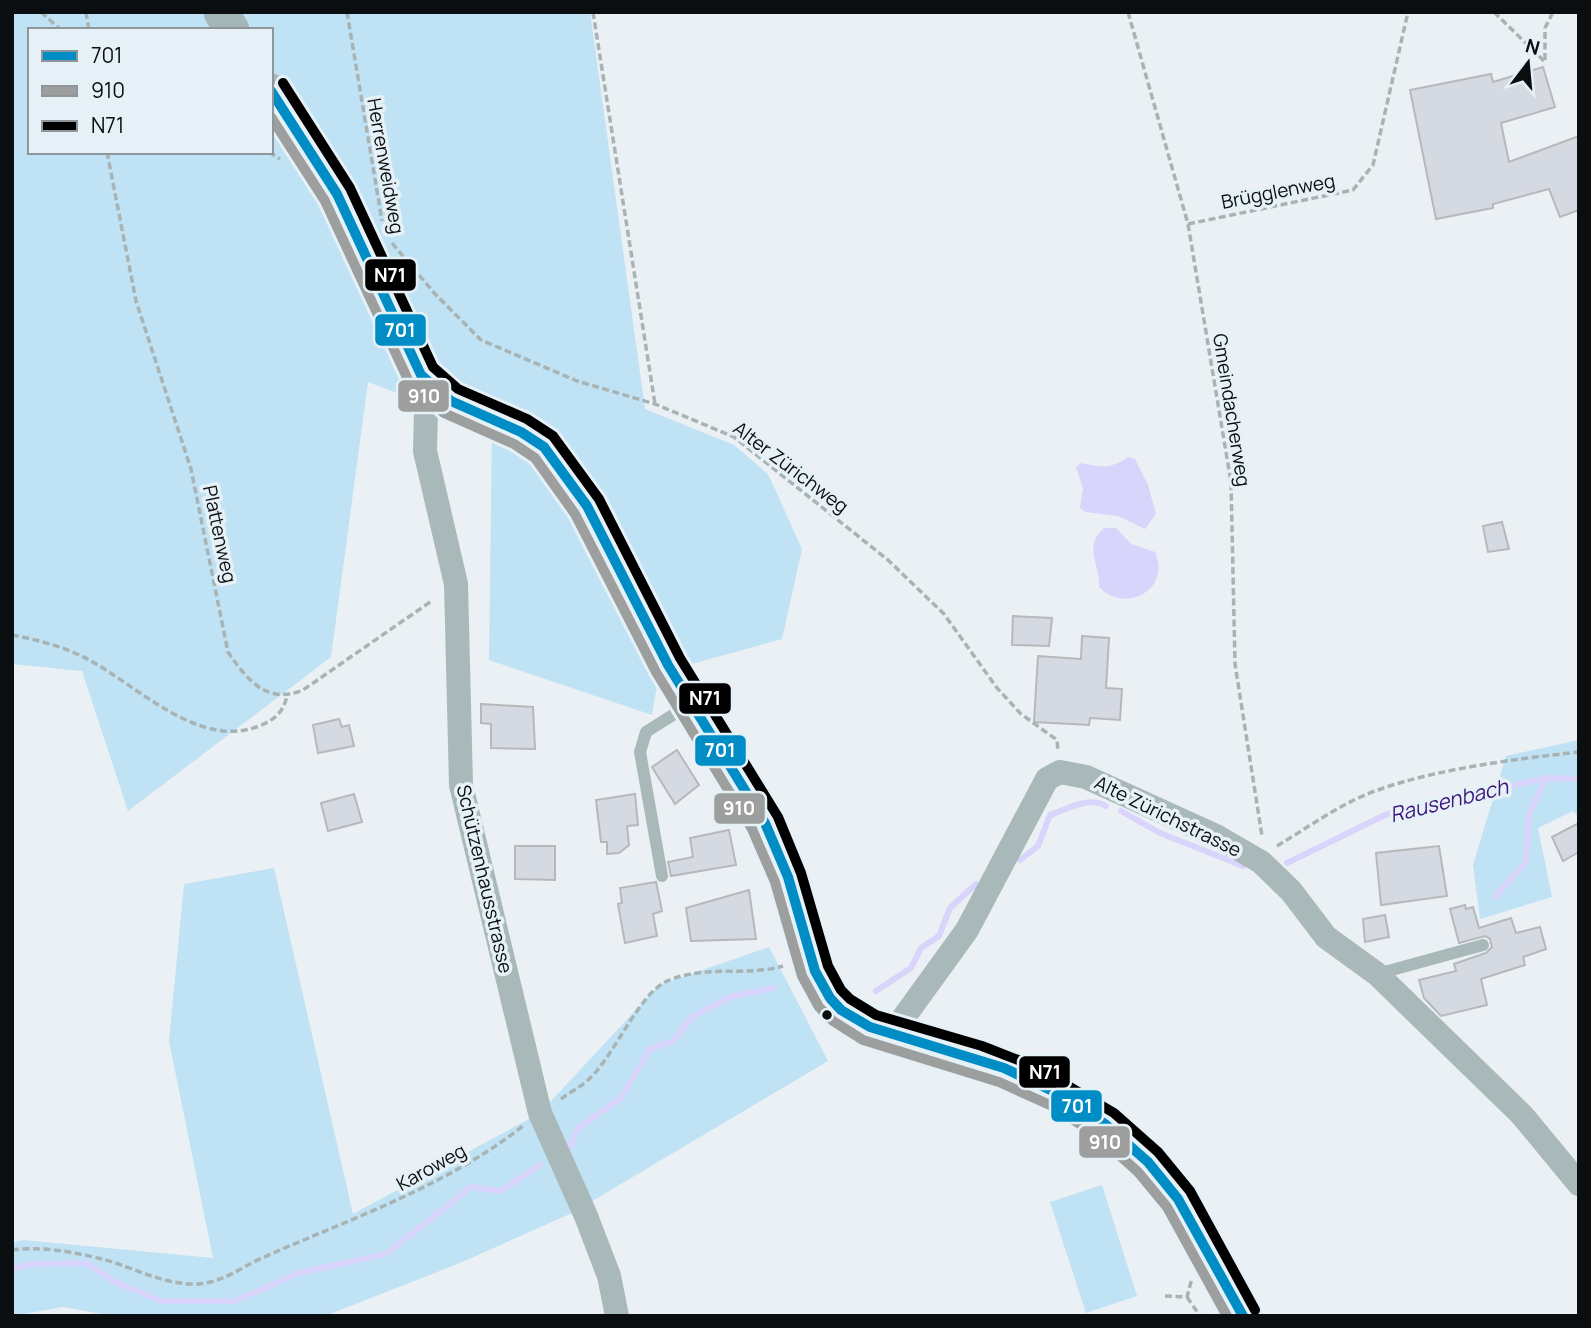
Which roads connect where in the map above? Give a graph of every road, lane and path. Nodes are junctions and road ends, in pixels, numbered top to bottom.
1 (40, 12) edge
2 (221, 12) edge
3 (347, 12) edge
4 (593, 12) edge
5 (1128, 12) edge
6 (1408, 12) edge
7 (1494, 12) edge
8 (1553, 12) edge
9 (59, 28) edge
10 (231, 28) edge
11 (273, 94) edge
12 (107, 154) edge
13 (1188, 224) junction
14 (384, 233) joint
15 (433, 387) junction
16 (655, 404) junction
17 (456, 584) junction
18 (12, 635) edge
19 (287, 696) junction
20 (691, 703) junction
21 (1579, 752) edge
22 (1060, 772) junction
23 (1261, 862) junction
24 (662, 876) dead end
25 (1483, 945) dead end
26 (809, 958) junction
27 (1377, 974) junction
28 (891, 1035) junction
29 (540, 1113) junction
30 (1579, 1184) edge
31 (12, 1250) edge
32 (1187, 1297) dead end
33 (617, 1316) edge
34 (1200, 1316) edge
35 (1243, 1316) edge

1 - 9 path
2 - 10 street
3 - 14 path, Herrenweidweg
4 - 16 path
5 - 13 path, Gmeindacherweg
6 - 13 path, Brügglenweg
7 - 8 path
11 - 15 street
12 - 19 path, Plattenweg
13 - 23 path, Gmeindacherweg
14 - 16 path, Alter Zürichweg
15 - 17 street, Schützenhausstrasse
15 - 20 street
16 - 22 path, Alter Zürichweg
17 - 19 path
17 - 29 street, Schützenhausstrasse
18 - 19 path
20 - 24 lane
20 - 26 street
21 - 23 path
22 - 23 street, Alte Zürichstrasse
22 - 28 street
23 - 27 street, Alte Zürichstrasse
25 - 27 lane
26 - 28 street
26 - 29 path, Karoweg
27 - 30 street, Alte Zürichstrasse
28 - 35 street
29 - 31 path, Karoweg
29 - 33 street, Schützenhausstrasse
32 - 34 path

